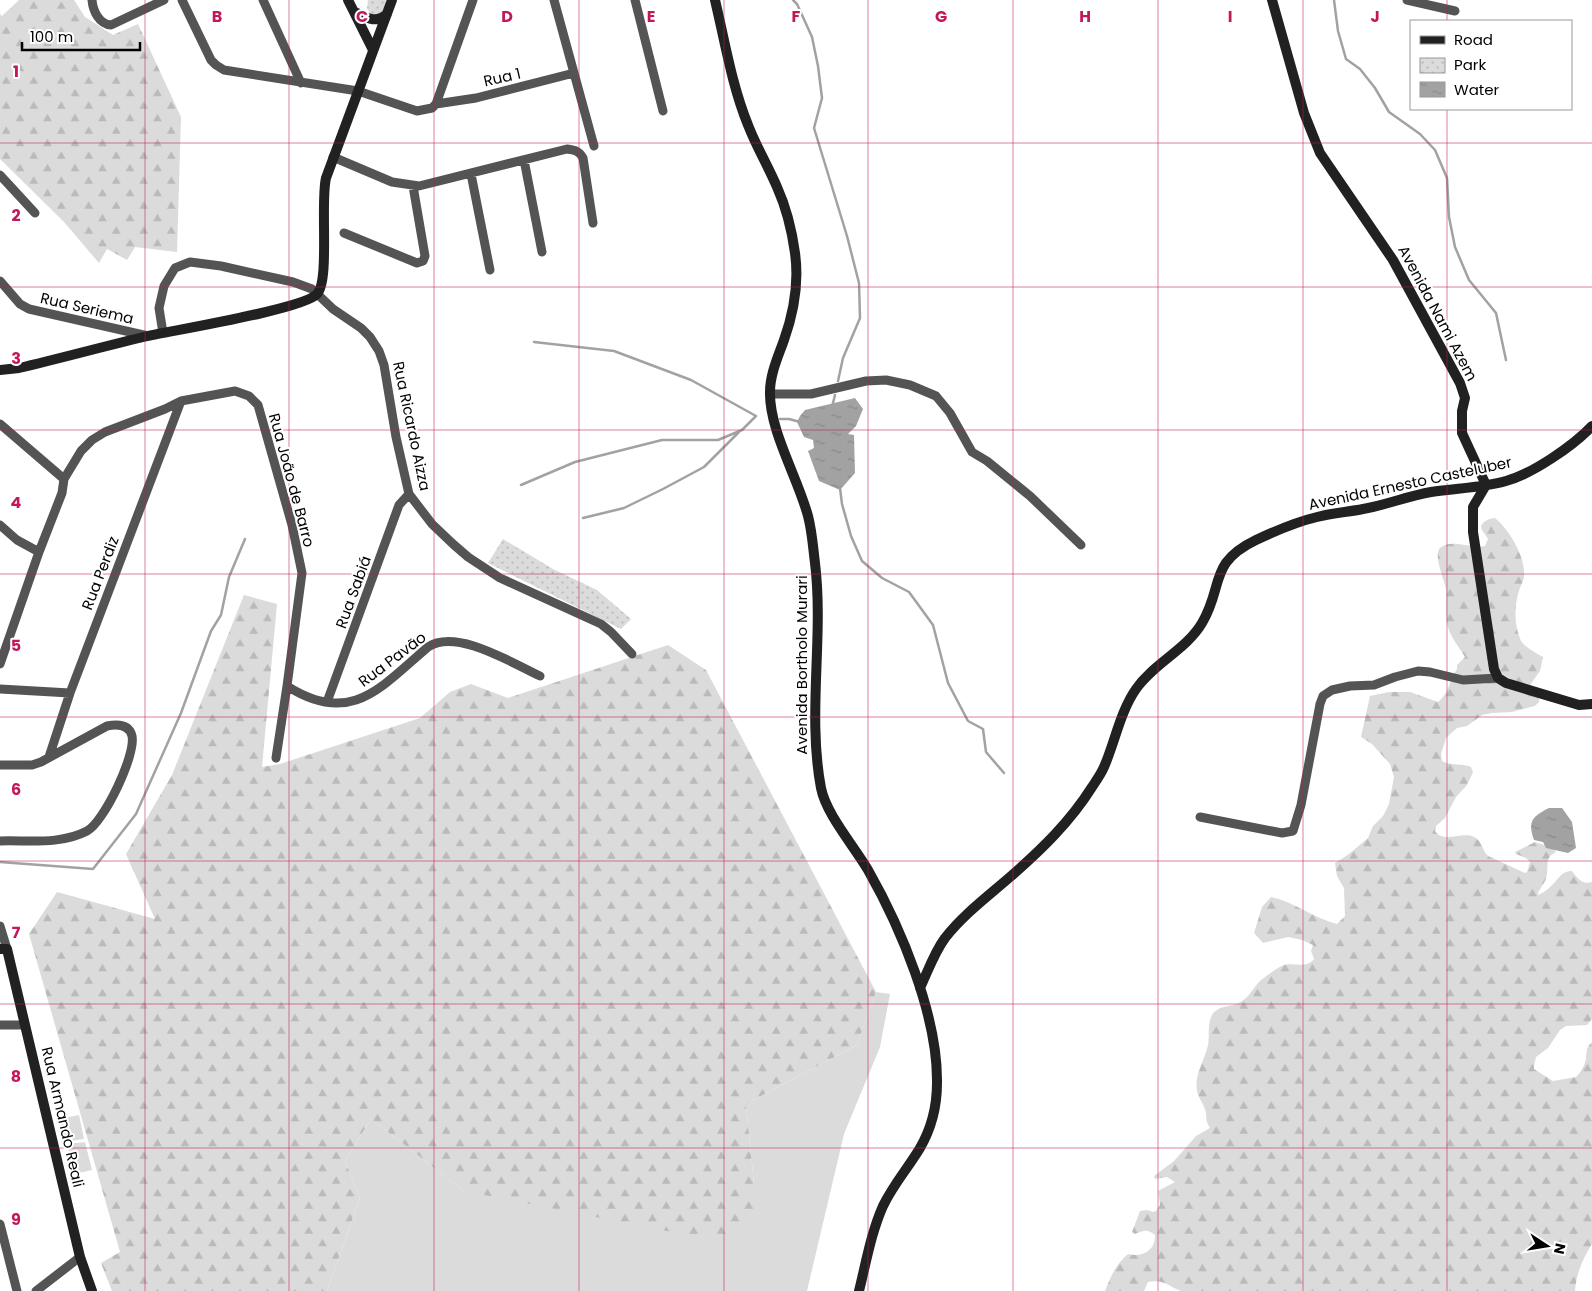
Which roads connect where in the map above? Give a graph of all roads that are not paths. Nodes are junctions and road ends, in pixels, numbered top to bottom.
1 (92, 0) edge
2 (164, 0) edge
3 (182, 0) edge
4 (263, 0) edge
5 (348, 0) edge
6 (392, 0) edge
7 (473, 0) edge
8 (554, 0) edge
9 (635, 0) edge
10 (715, 0) edge
11 (1272, 0) edge
12 (1407, 0) edge
13 (1455, 11) dead end
14 (354, 12) junction
15 (387, 14) junction
16 (374, 50) junction
17 (574, 73) junction
18 (301, 83) junction
19 (358, 91) junction
20 (436, 104) junction
21 (663, 111) dead end
22 (594, 146) dead end
23 (333, 157) junction
24 (524, 160) junction
25 (472, 174) junction
26 (0, 175) edge
27 (413, 186) junction
28 (34, 213) dead end
29 (593, 223) dead end
30 (344, 233) dead end
31 (542, 252) dead end
32 (490, 270) dead end
33 (0, 281) edge
34 (319, 290) junction
35 (163, 333) junction
36 (148, 336) junction
37 (0, 370) edge
38 (770, 394) junction
39 (181, 401) junction
40 (0, 424) edge
41 (1592, 426) edge
42 (64, 479) junction
43 (1486, 485) junction
44 (409, 494) junction
45 (0, 525) edge
46 (1081, 545) dead end
47 (39, 552) junction
48 (632, 654) dead end
49 (0, 664) edge
50 (540, 676) dead end
51 (1498, 678) junction
52 (287, 686) junction
53 (0, 689) edge
54 (70, 693) junction
55 (327, 702) junction
56 (1592, 704) edge
57 (50, 757) junction
58 (276, 758) dead end
59 (0, 765) edge
60 (1200, 817) dead end
61 (0, 841) edge
62 (0, 926) edge
63 (4, 949) edge
64 (920, 988) junction
65 (0, 1025) edge
66 (25, 1025) junction
67 (0, 1224) edge
68 (80, 1257) junction
69 (17, 1291) edge
70 (36, 1291) edge
71 (92, 1291) edge
72 (859, 1291) edge

1 - 2 street
3 - 18 street, Rua 1
4 - 18 street
5 - 14 street
6 - 15 street
7 - 20 street
8 - 17 street
9 - 21 street
10 - 38 street, Avenida Bortholo Murari
11 - 43 street, Avenida Nami Azem
12 - 13 street
14 - 15 street
14 - 16 street
15 - 16 street
16 - 19 street
17 - 20 street, Rua 1
17 - 22 street
18 - 19 street, Rua 1
19 - 20 street, Rua 1
19 - 23 street
23 - 27 street
23 - 34 street
24 - 25 street
24 - 29 street
24 - 31 street
25 - 27 street
25 - 32 street
26 - 28 street
27 - 30 street
33 - 36 street, Rua Seriema
34 - 35 street
34 - 35 street, Rua Ricardo Aizza
34 - 44 street, Rua Ricardo Aizza
35 - 36 street
36 - 37 street
38 - 46 street
38 - 64 street, Avenida Bortholo Murari
39 - 42 street, Rua João de Barro
39 - 52 street, Rua João de Barro
39 - 54 street, Rua Perdiz
40 - 42 street
41 - 43 street, Avenida Ernesto Casteluber
42 - 47 street, Rua João de Barro
43 - 51 street
43 - 64 street, Avenida Ernesto Casteluber
44 - 48 street, Rua Ricardo Aizza
44 - 55 street, Rua Sabiá
45 - 47 street
47 - 49 street, Rua João de Barro
50 - 55 street, Rua Pavão
51 - 56 street
51 - 60 street
52 - 55 street, Rua Pavão
52 - 58 street, Rua João de Barro
53 - 54 street
54 - 57 street, Rua Perdiz
57 - 59 street
57 - 61 street
62 - 63 street
63 - 66 street, Rua Armando Reali
64 - 72 street, Avenida Bortholo Murari
65 - 66 street
66 - 68 street, Rua Armando Reali
67 - 69 street
68 - 70 street
68 - 71 street, Rua Armando Reali

